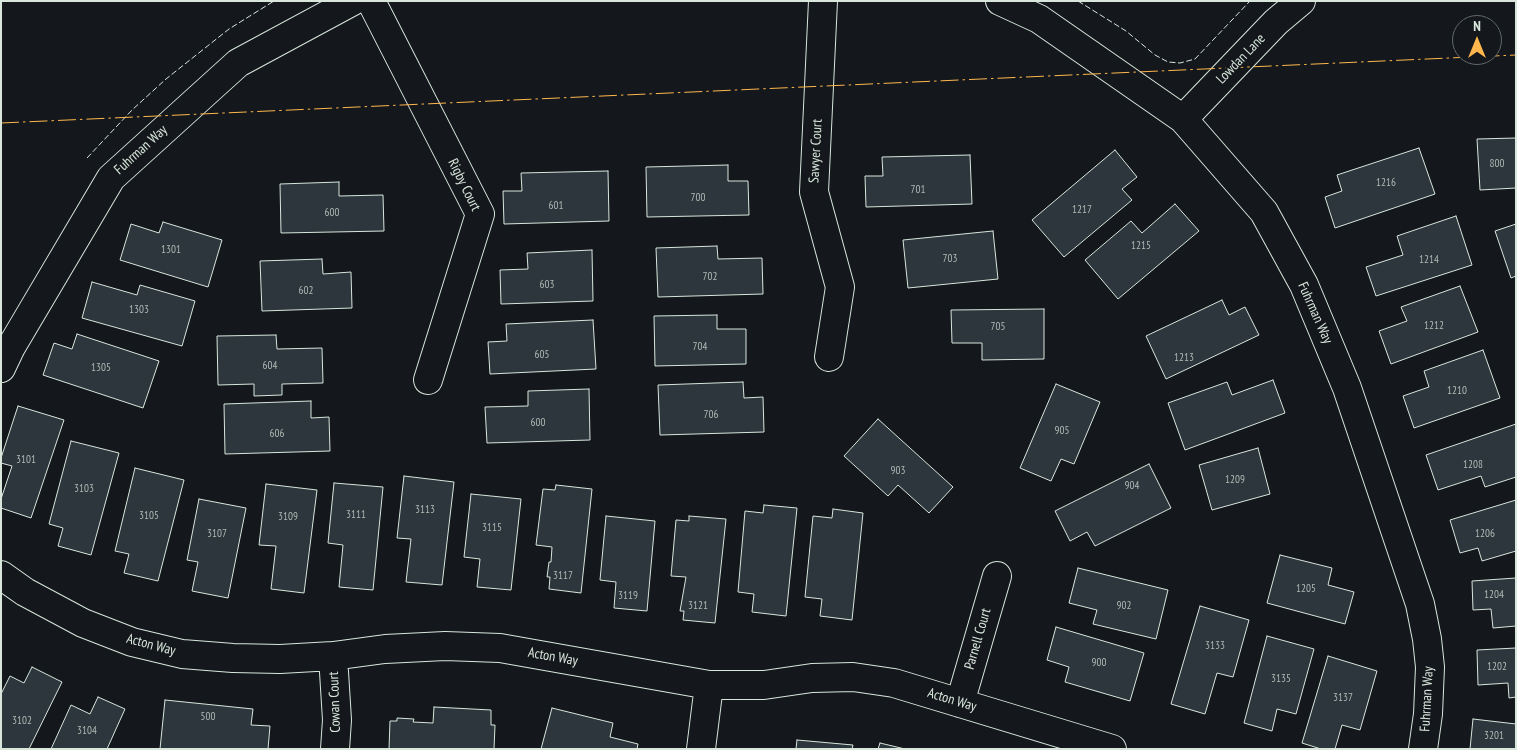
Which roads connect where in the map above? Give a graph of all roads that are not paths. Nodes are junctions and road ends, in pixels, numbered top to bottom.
1 (353, 1) edge
2 (371, 1) edge
3 (823, 1) edge
4 (1000, 1) edge
5 (1301, 1) edge
6 (1183, 120) junction
7 (829, 357) dead end
8 (1, 368) edge
9 (428, 380) dead end
10 (1, 576) edge
11 (996, 576) dead end
12 (333, 656) junction
13 (709, 685) junction
14 (960, 703) junction
15 (335, 749) edge
16 (701, 749) edge
17 (1112, 749) edge
18 (1423, 749) edge

1 - 8 street, Fuhrman Way
2 - 9 street, Rigby Court
3 - 7 street, Sawyer Court
4 - 6 street, Fuhrman Way
5 - 6 street, Lowdan Lane
6 - 18 street, Fuhrman Way
10 - 12 street, Acton Way
11 - 14 street, Parnell Court
12 - 13 street, Acton Way
12 - 15 street, Cowan Court
13 - 14 street, Acton Way
13 - 16 street
14 - 17 street, Acton Way

